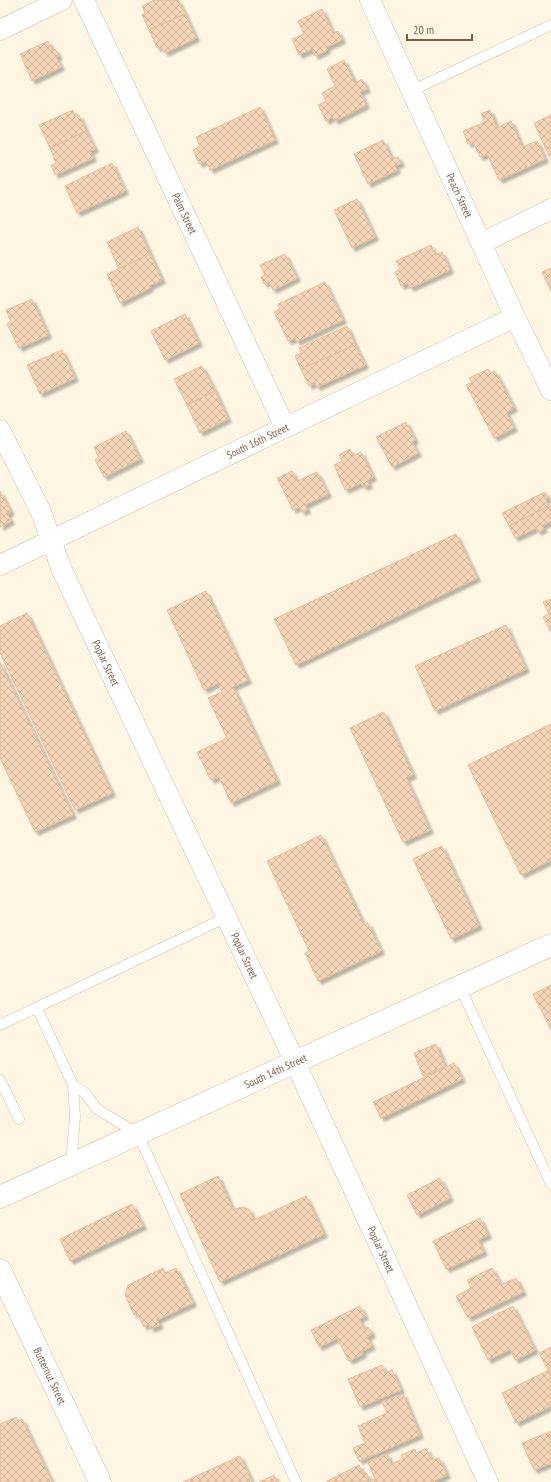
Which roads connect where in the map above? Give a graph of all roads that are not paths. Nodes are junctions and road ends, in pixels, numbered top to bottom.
1 (62, 0) edge
2 (84, 0) edge
3 (370, 0) edge
4 (551, 25) edge
5 (0, 30) edge
6 (411, 91) junction
7 (551, 210) edge
8 (482, 243) junction
9 (515, 317) junction
10 (550, 387) edge
11 (285, 427) junction
12 (0, 430) edge
13 (51, 540) junction
14 (0, 565) edge
15 (227, 917) junction
16 (551, 945) edge
17 (460, 987) junction
18 (37, 1008) junction
19 (0, 1025) edge
20 (295, 1062) junction
21 (0, 1080) edge
22 (73, 1085) junction
23 (19, 1119) dead end
24 (138, 1134) junction
25 (71, 1164) junction
26 (551, 1184) edge
27 (0, 1197) edge
28 (0, 1270) edge
29 (100, 1482) edge
30 (296, 1482) edge
31 (488, 1482) edge

1 - 5 street
2 - 11 street, Palm Street
3 - 6 street, Peach Street
4 - 6 lane
6 - 8 street, Peach Street
7 - 8 street
8 - 9 street, Peach Street
9 - 10 street, Peach Street
9 - 11 street, South 16th Street
11 - 13 street, South 16th Street
12 - 13 street, Poplar Street
13 - 14 street, South 16th Street
13 - 15 street, Poplar Street
15 - 18 lane
15 - 20 street, Poplar Street
16 - 17 main road, South 14th Street
17 - 20 main road, South 14th Street
17 - 26 lane
18 - 19 lane
18 - 22 lane
20 - 24 main road, South 14th Street
20 - 31 street, Poplar Street
21 - 23 lane
22 - 24 lane
22 - 25 lane
24 - 25 main road, South 14th Street
24 - 30 lane
25 - 27 main road, South 14th Street
28 - 29 main road, Butternut Street

